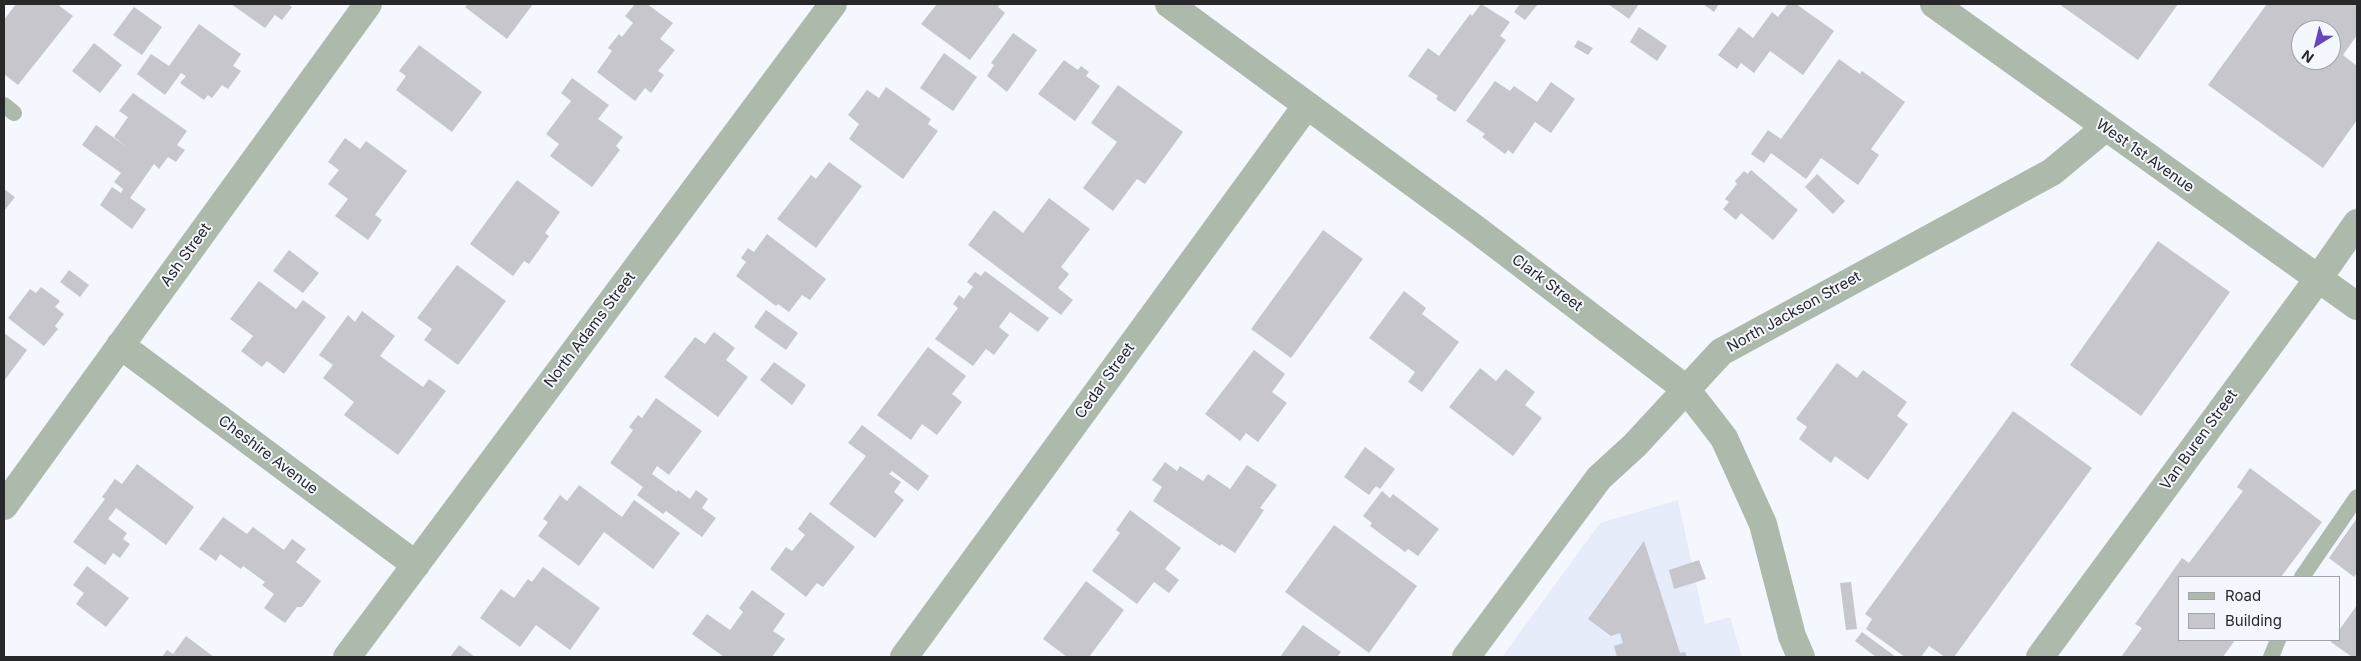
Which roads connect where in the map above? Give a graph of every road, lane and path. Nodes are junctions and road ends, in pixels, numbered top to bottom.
1 (368, 4) edge
2 (833, 4) edge
3 (1169, 4) edge
4 (1934, 4) edge
5 (1306, 105) junction
6 (2105, 128) junction
7 (2357, 223) edge
8 (2318, 279) junction
9 (2357, 306) edge
10 (120, 346) junction
11 (1686, 389) junction
12 (2357, 497) edge
13 (4, 506) edge
14 (416, 565) junction
15 (2303, 576) edge
16 (2278, 641) edge
17 (347, 657) edge
18 (904, 657) edge
19 (1466, 657) edge
20 (1801, 657) edge
21 (2040, 657) edge
22 (2271, 657) edge

1 - 10 street, Ash Street
2 - 14 street, North Adams Street
3 - 5 street, Clark Street
4 - 6 street, West 1st Avenue
5 - 11 street, Clark Street
5 - 18 street, Cedar Street
6 - 8 street, West 1st Avenue
6 - 11 street, North Jackson Street
7 - 8 street, Van Buren Street
8 - 9 street, West 1st Avenue
8 - 21 street, Van Buren Street
10 - 13 street, Ash Street
10 - 14 street, Cheshire Avenue
11 - 19 street, North Jackson Street
11 - 20 street, Clark Street
12 - 15 lane
14 - 17 street, North Adams Street
16 - 22 lane

